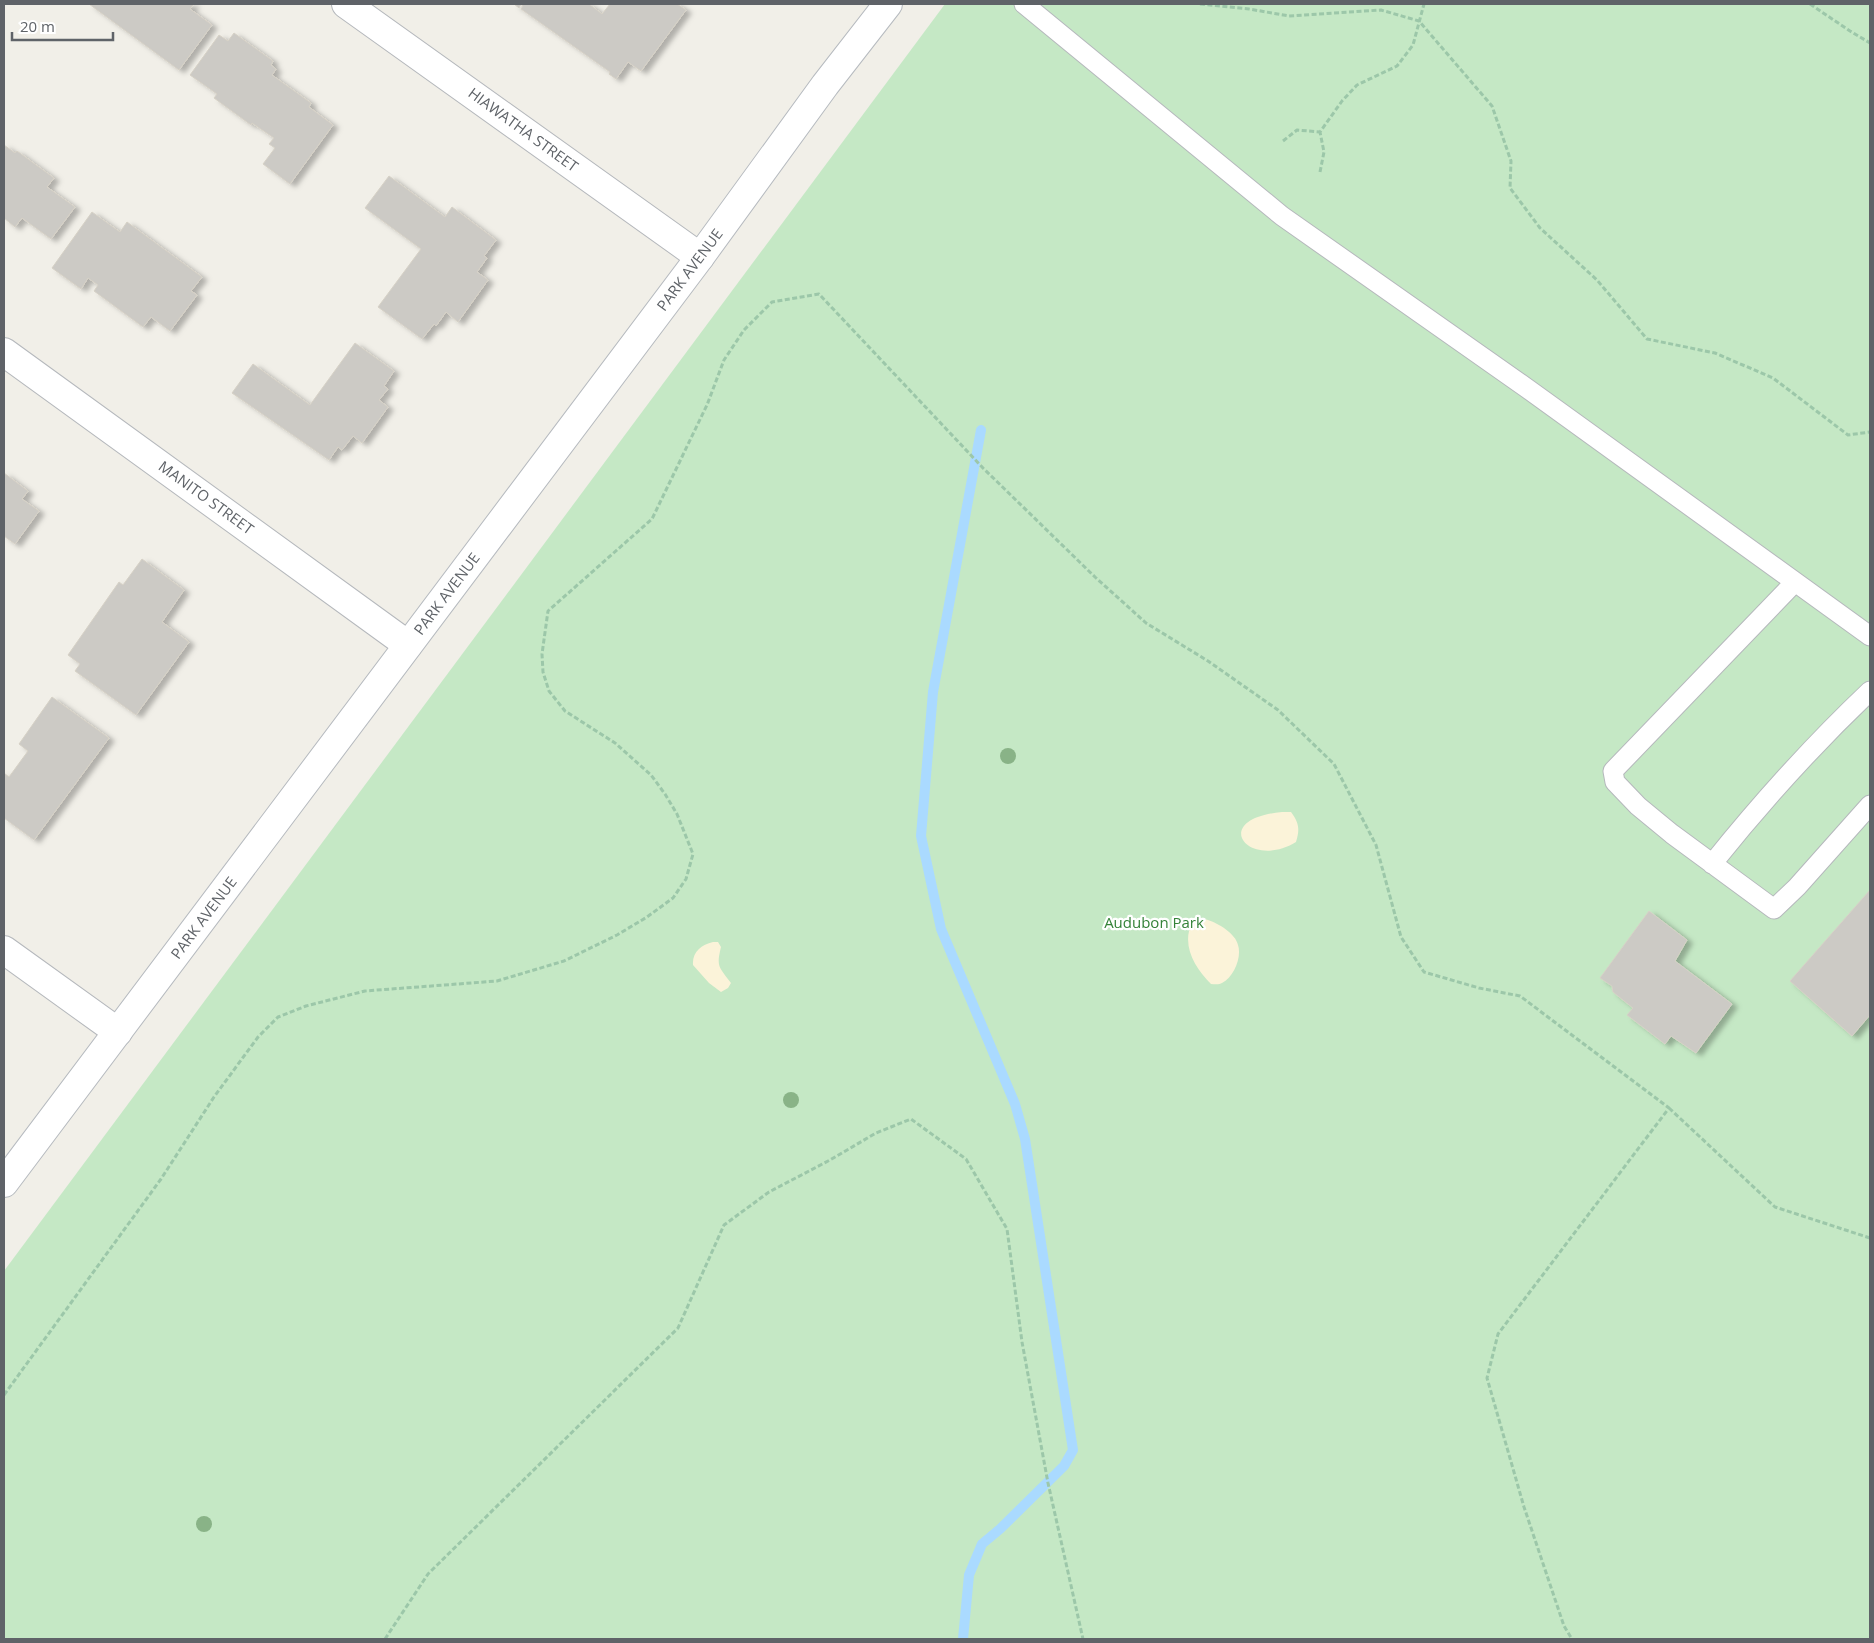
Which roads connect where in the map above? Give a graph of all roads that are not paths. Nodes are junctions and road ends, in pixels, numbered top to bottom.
1 (346, 4) edge
2 (888, 4) edge
3 (1024, 4) edge
4 (700, 257) junction
5 (4, 352) edge
6 (1795, 582) junction
7 (1870, 636) edge
8 (408, 645) junction
9 (1870, 692) edge
10 (1870, 805) edge
11 (1712, 864) junction
12 (4, 950) edge
13 (118, 1032) junction
14 (4, 1183) edge

1 - 4 main road, HIAWATHA STREET
2 - 4 main road, PARK AVENUE
3 - 6 lane
4 - 8 main road, PARK AVENUE
5 - 8 main road, MANITO STREET
6 - 7 lane
6 - 11 lane
8 - 13 main road, PARK AVENUE
9 - 11 lane
10 - 11 lane
12 - 13 main road
13 - 14 main road, PARK AVENUE

